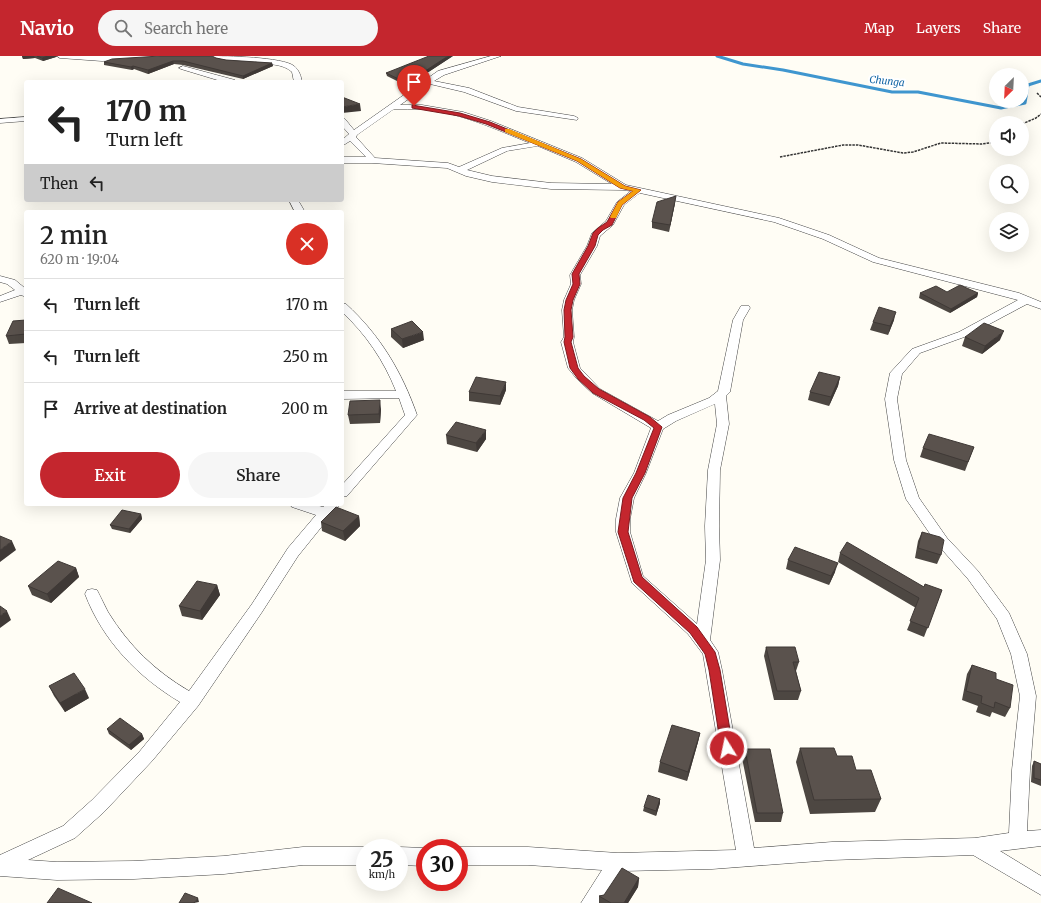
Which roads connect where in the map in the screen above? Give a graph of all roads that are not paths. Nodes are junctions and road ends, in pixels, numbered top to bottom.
1 (60, 56) edge
2 (160, 56) edge
3 (212, 56) edge
4 (498, 56) edge
5 (183, 68) dead end
6 (225, 80) edge
7 (298, 80) edge
8 (429, 82) junction
9 (391, 107) junction
10 (574, 118) dead end
11 (24, 119) edge
12 (0, 121) edge
13 (344, 123) edge
14 (353, 134) junction
15 (344, 142) edge
16 (538, 144) junction
17 (344, 160) edge
18 (372, 160) junction
19 (458, 170) junction
20 (623, 187) junction
21 (638, 190) junction
22 (0, 279) edge
23 (24, 293) edge
24 (0, 299) edge
25 (1026, 300) junction
26 (1041, 306) edge
27 (344, 308) edge
28 (745, 308) dead end
29 (404, 394) junction
30 (344, 395) edge
31 (720, 395) junction
32 (658, 427) junction
33 (344, 490) edge
34 (310, 506) edge
35 (329, 509) edge
36 (92, 594) dead end
37 (702, 641) junction
38 (192, 700) junction
39 (1041, 838) edge
40 (1018, 840) junction
41 (975, 846) junction
42 (356, 856) edge
43 (468, 856) edge
44 (746, 857) junction
45 (618, 862) junction
46 (0, 865) edge
47 (1041, 886) edge
48 (592, 903) edge

1 - 2 street
3 - 7 street
4 - 8 street
5 - 6 street
8 - 9 street
8 - 10 street
9 - 14 street
9 - 16 street
11 - 12 street
13 - 14 street
14 - 15 street
14 - 18 street
16 - 19 street
16 - 20 street
17 - 18 street
18 - 19 street
19 - 20 street
20 - 21 street
21 - 25 street
21 - 32 street
22 - 23 street
23 - 24 street
25 - 26 street
25 - 40 street
27 - 29 street
28 - 31 street
29 - 30 street
29 - 33 street
31 - 32 street
31 - 37 street
32 - 37 street
34 - 35 street
35 - 38 street
36 - 38 street
37 - 44 street
38 - 46 street
39 - 40 street
40 - 41 street
41 - 44 street
41 - 47 street
42 - 46 street
43 - 45 street
44 - 45 street
45 - 48 street

